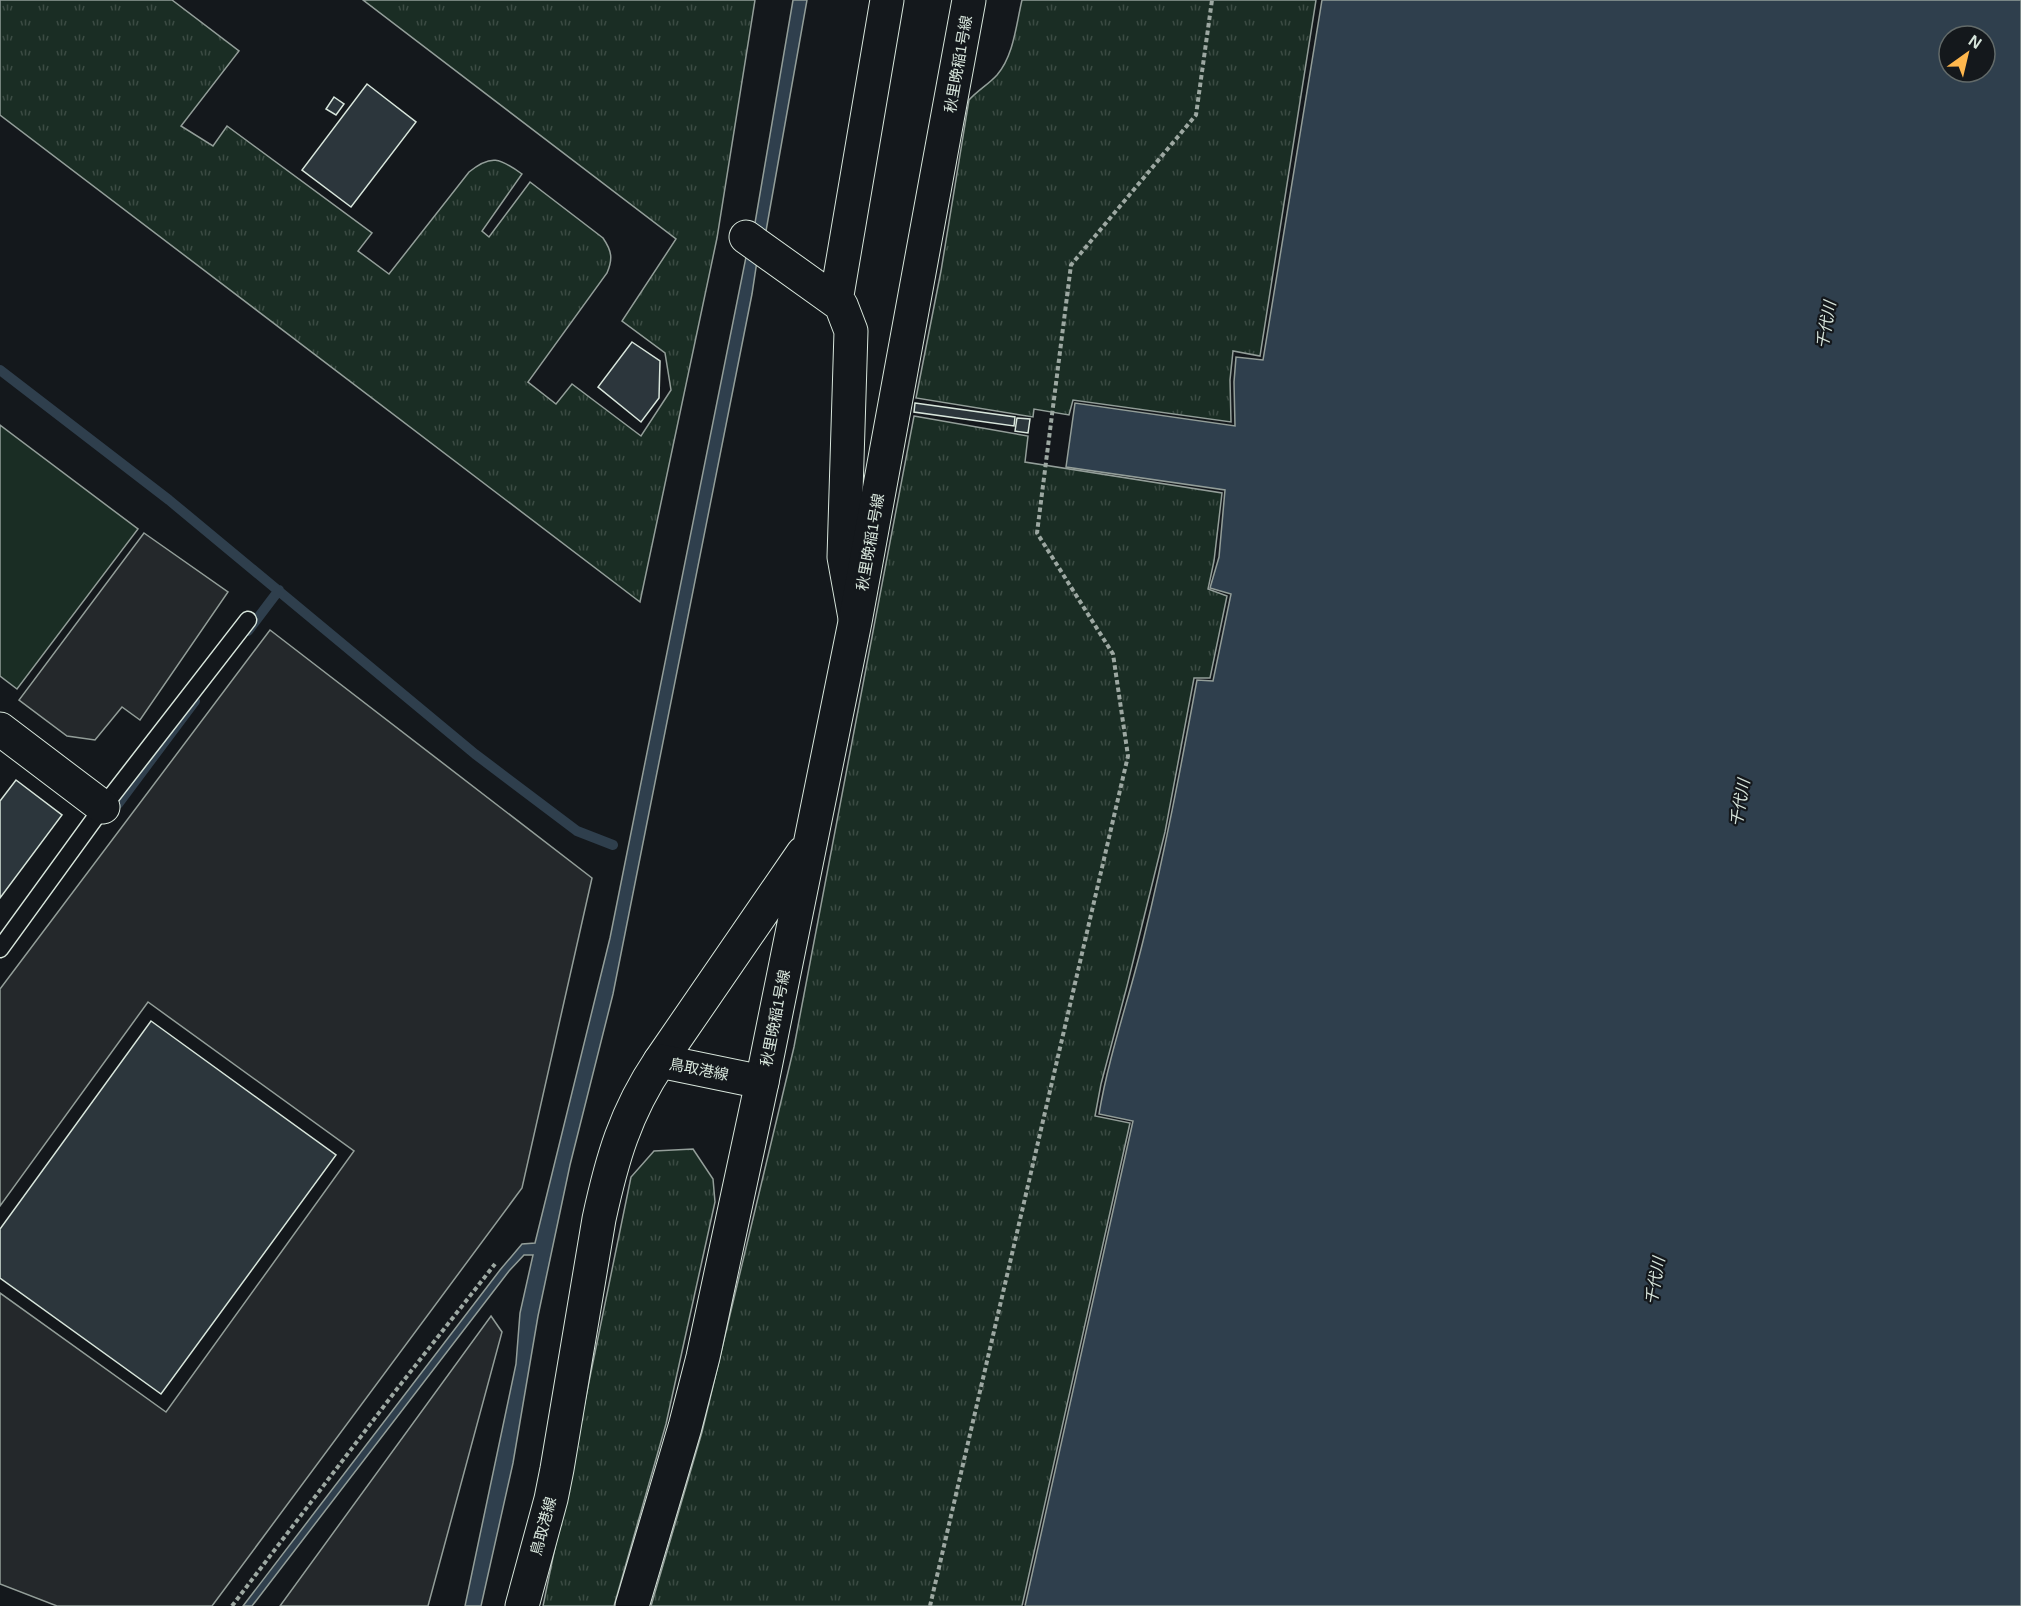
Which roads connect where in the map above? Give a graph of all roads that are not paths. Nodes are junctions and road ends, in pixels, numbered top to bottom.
1 (887, 0) edge
2 (969, 0) edge
3 (746, 237) dead end
4 (836, 301) junction
5 (248, 620) dead end
6 (855, 622) junction
7 (0, 729) edge
8 (103, 807) junction
9 (811, 842) junction
10 (0, 949) edge
11 (660, 1061) junction
12 (762, 1082) junction
13 (522, 1606) edge
14 (632, 1606) edge

1 - 4 street
2 - 6 street, 秋里晩稲1号線
3 - 4 street
4 - 6 street
5 - 8 lane
6 - 9 street, 秋里晩稲1号線
7 - 8 street
8 - 10 lane
9 - 11 street
9 - 12 street, 秋里晩稲1号線
11 - 12 street, 鳥取港線
11 - 13 street, 鳥取港線
12 - 14 street

